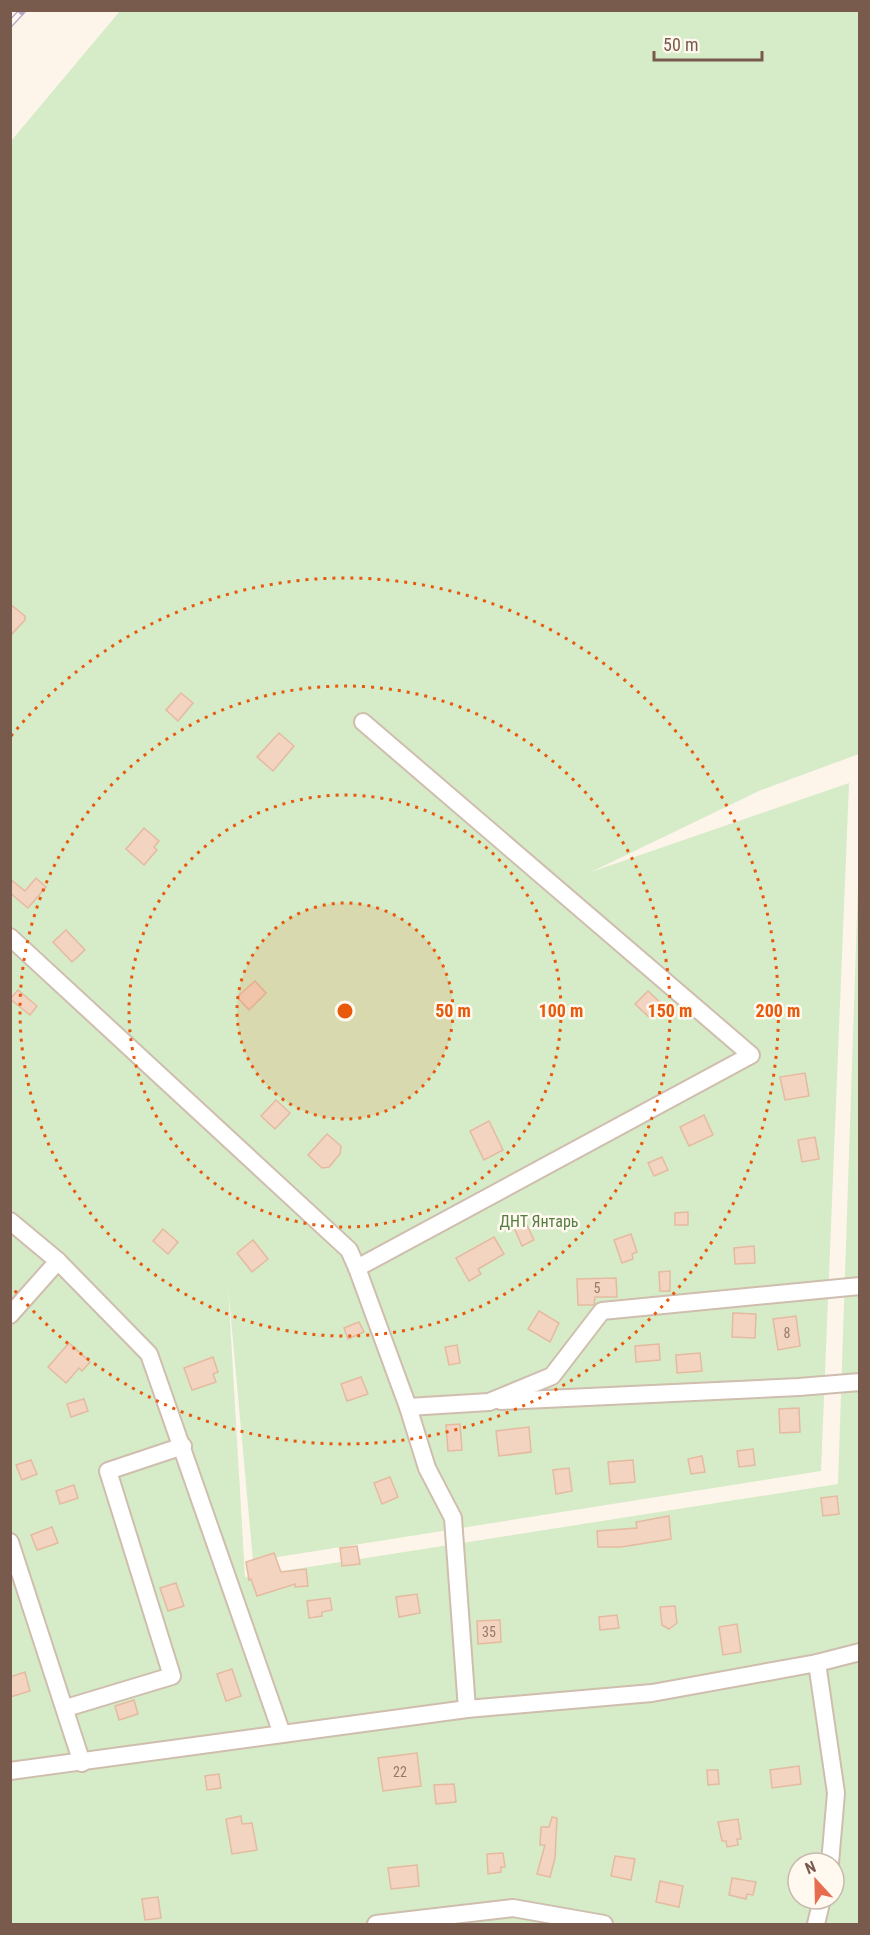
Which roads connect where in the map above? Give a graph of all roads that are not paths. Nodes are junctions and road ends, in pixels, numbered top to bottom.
1 (363, 722) dead end
2 (10, 937) edge
3 (10, 1221) edge
4 (57, 1262) junction
5 (357, 1268) junction
6 (860, 1286) edge
7 (10, 1315) edge
8 (860, 1382) edge
9 (489, 1402) junction
10 (408, 1407) junction
11 (183, 1446) junction
12 (10, 1542) edge
13 (860, 1652) edge
14 (817, 1663) junction
15 (66, 1708) junction
16 (467, 1709) junction
17 (282, 1734) junction
18 (82, 1763) junction
19 (10, 1771) edge
20 (831, 1851) edge
21 (376, 1924) edge
22 (604, 1924) edge

1 - 5 street
2 - 5 street
3 - 4 street
4 - 7 street
4 - 11 street
5 - 10 street
6 - 9 street
8 - 9 street
9 - 10 street
10 - 16 street
11 - 15 street
11 - 17 street
12 - 15 street
13 - 14 street
14 - 16 street
14 - 20 street
15 - 18 street
16 - 17 street
17 - 18 street
18 - 19 street
21 - 22 street

